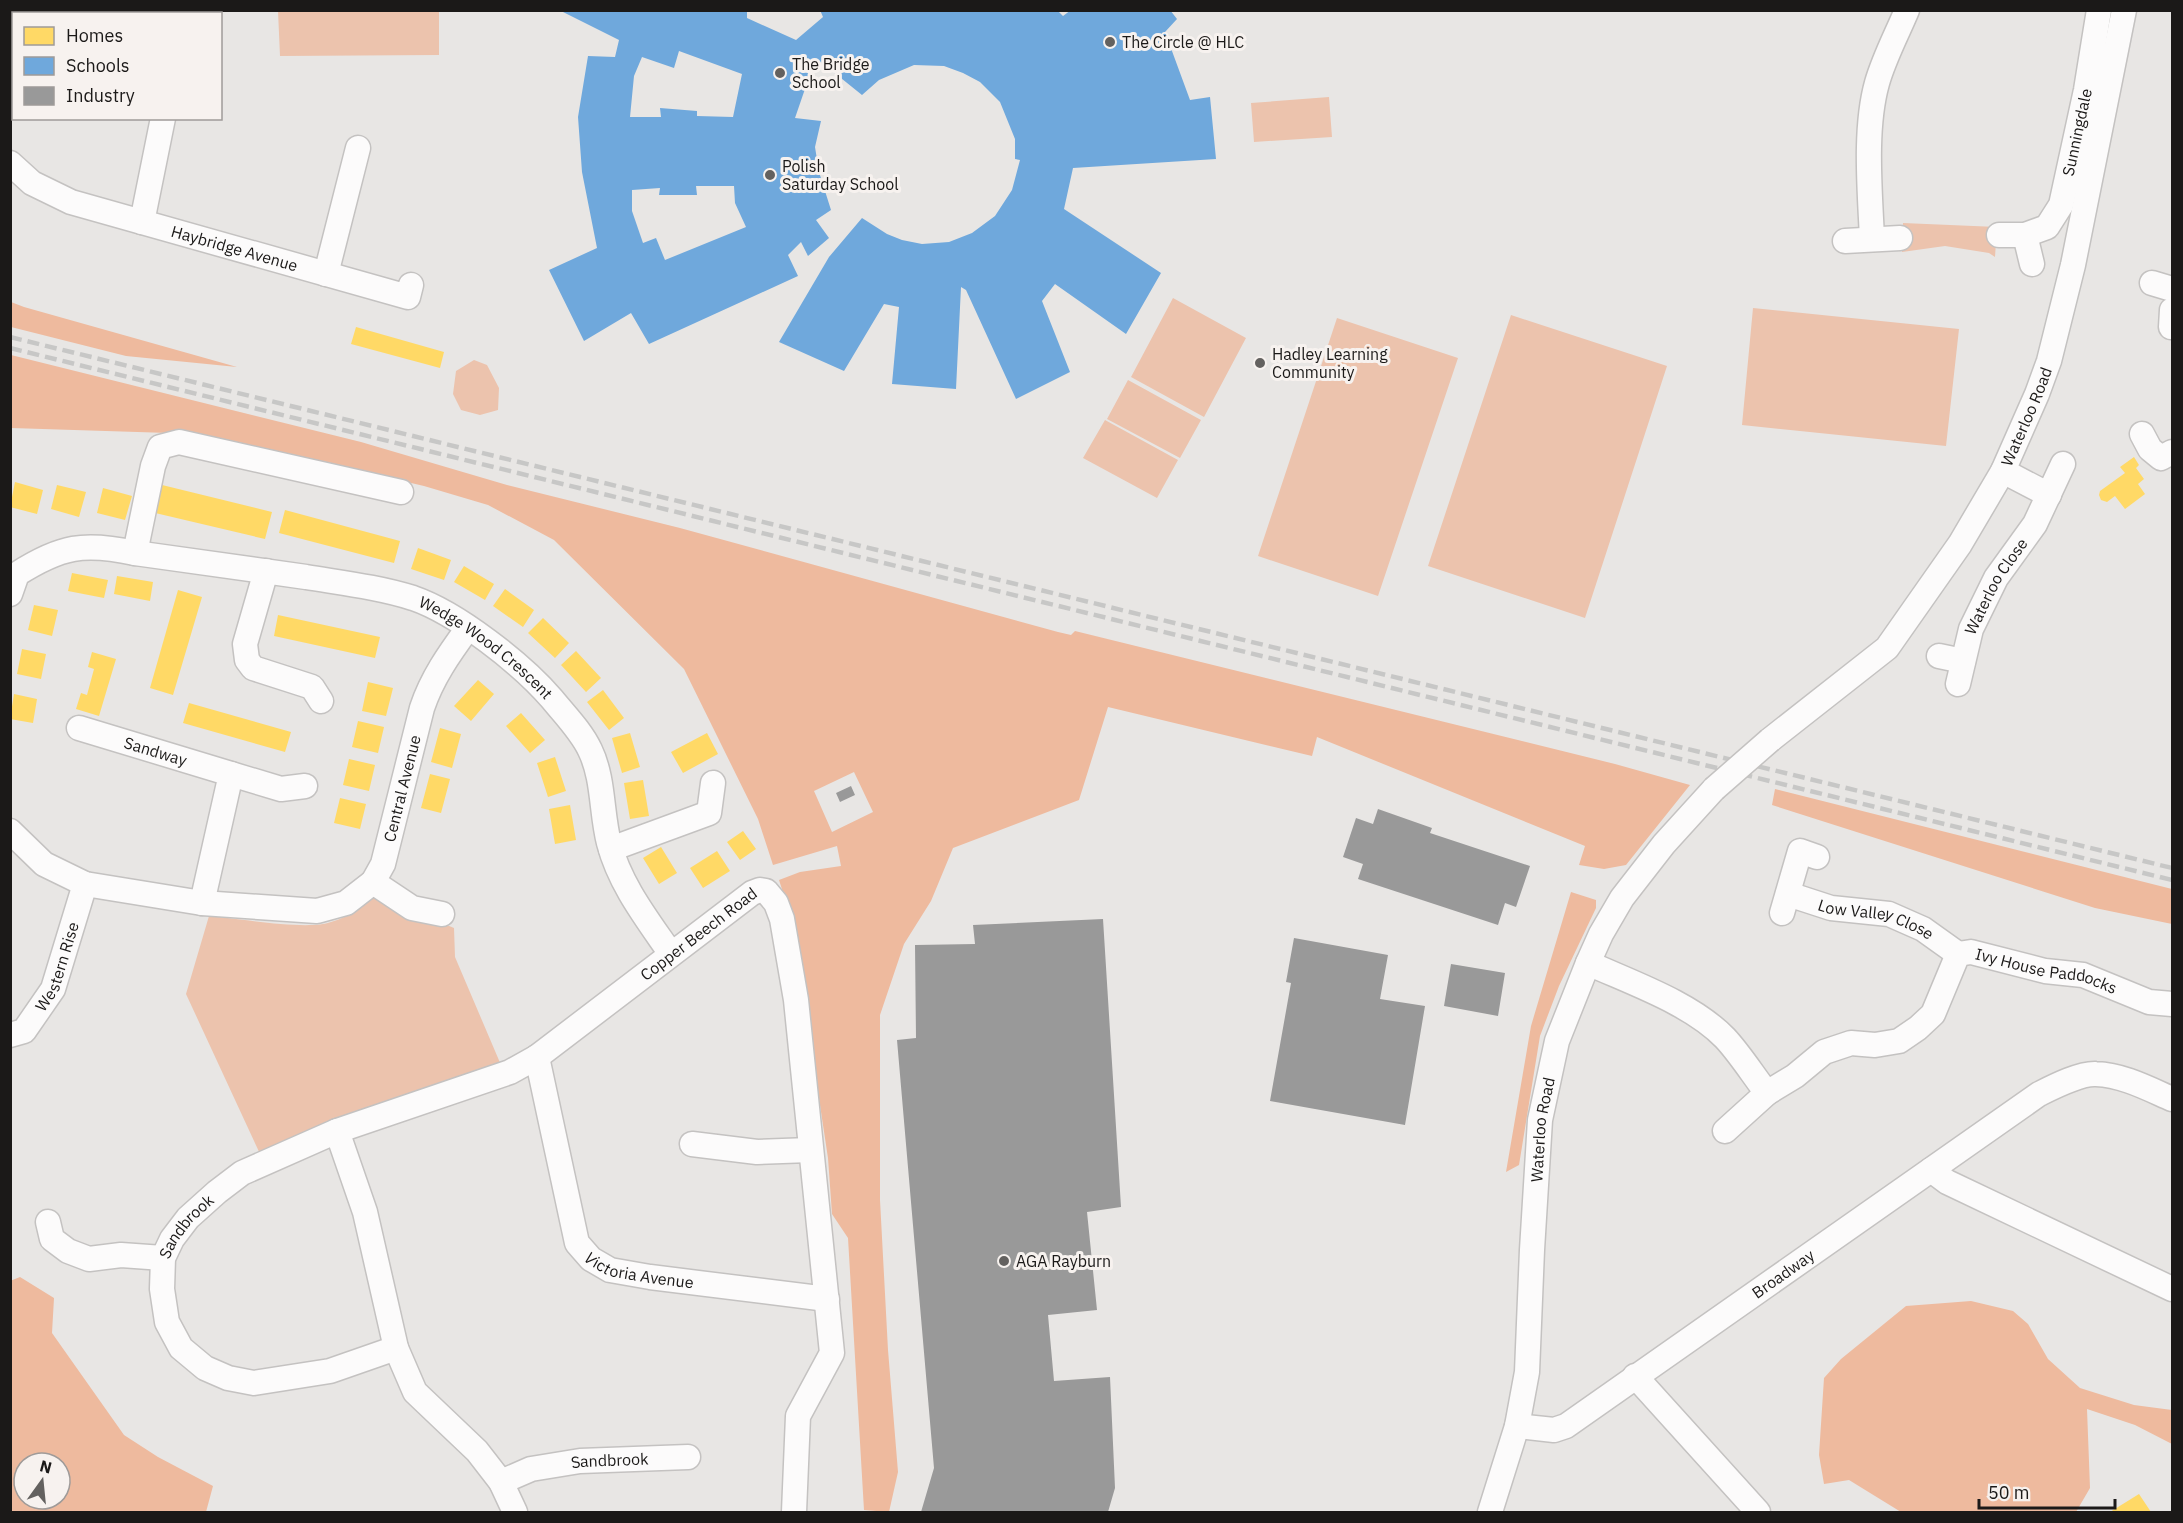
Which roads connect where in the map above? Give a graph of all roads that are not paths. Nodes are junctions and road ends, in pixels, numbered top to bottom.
1 (1907, 10) edge
2 (2099, 10) edge
3 (2124, 10) edge
4 (163, 120) edge
5 (358, 148) dead end
6 (10, 163) edge
7 (142, 222) junction
8 (1999, 235) dead end
9 (2025, 235) junction
10 (1900, 238) dead end
11 (1872, 239) junction
12 (1845, 241) dead end
13 (2032, 264) dead end
14 (326, 274) junction
15 (408, 296) dead end
16 (2142, 434) dead end
17 (2172, 452) edge
18 (2063, 464) dead end
19 (2003, 471) junction
20 (402, 492) dead end
21 (2049, 495) junction
22 (135, 553) junction
23 (266, 571) junction
24 (12, 579) edge
25 (468, 628) junction
26 (1939, 656) dead end
27 (321, 701) dead end
28 (79, 728) dead end
29 (231, 774) junction
30 (713, 783) dead end
31 (305, 786) dead end
32 (10, 831) edge
33 (611, 849) junction
34 (1817, 856) dead end
35 (373, 882) junction
36 (85, 884) junction
37 (202, 903) junction
38 (442, 914) dead end
39 (671, 954) junction
40 (1958, 954) junction
41 (1588, 963) junction
42 (2172, 1004) edge
43 (10, 1035) edge
44 (537, 1058) junction
45 (1767, 1093) junction
46 (2172, 1100) edge
47 (337, 1131) junction
48 (1725, 1131) dead end
49 (692, 1144) dead end
50 (810, 1150) junction
51 (1931, 1170) junction
52 (48, 1222) dead end
53 (163, 1258) junction
54 (2172, 1289) edge
55 (827, 1299) junction
56 (396, 1347) junction
57 (1635, 1376) junction
58 (1517, 1426) junction
59 (688, 1457) dead end
60 (501, 1482) junction
61 (515, 1512) edge
62 (794, 1512) edge
63 (1490, 1512) edge
64 (1758, 1512) edge

1 - 11 street
2 - 9 street, Sunningdale
3 - 19 street, Waterloo Road
4 - 7 street
5 - 14 street
6 - 7 street, Haybridge Avenue
7 - 14 street, Haybridge Avenue
8 - 9 street, Sunningdale
9 - 13 street
10 - 11 street
11 - 12 street
14 - 15 street, Haybridge Avenue
16 - 17 street
18 - 21 street, Waterloo Close
19 - 21 street
19 - 41 street, Waterloo Road, bridge
20 - 22 street
21 - 26 street, Waterloo Close
22 - 23 street, Wedge Wood Crescent
22 - 24 street, Wedge Wood Crescent
23 - 25 street, Wedge Wood Crescent
23 - 27 street
25 - 33 street, Wedge Wood Crescent
25 - 35 street, Central Avenue
28 - 29 street, Sandway
29 - 31 street, Sandway
29 - 37 street
30 - 33 street
32 - 36 street
33 - 39 street, Wedge Wood Crescent
34 - 40 street, Low Valley Close
35 - 37 street
35 - 38 street
36 - 37 street
36 - 43 street, Western Rise
39 - 44 street, Copper Beech Road
39 - 50 street, Copper Beech Road
40 - 42 street, Ivy House Paddocks
40 - 45 street, Ivy House Paddocks
41 - 45 street
41 - 58 street, Waterloo Road
44 - 47 street, Sandbrook
44 - 55 street, Victoria Avenue
45 - 48 street, Ivy House Paddocks
46 - 51 street, Broadway
47 - 53 street, Sandbrook
47 - 56 street
49 - 50 street
50 - 55 street, Copper Beech Road
51 - 54 street
51 - 57 street, Broadway
52 - 53 street
53 - 56 street, Sandbrook
55 - 62 street, Copper Beech Road
56 - 60 street
57 - 58 street, Broadway
57 - 64 street
58 - 63 street, Waterloo Road
59 - 60 street, Sandbrook
60 - 61 street

